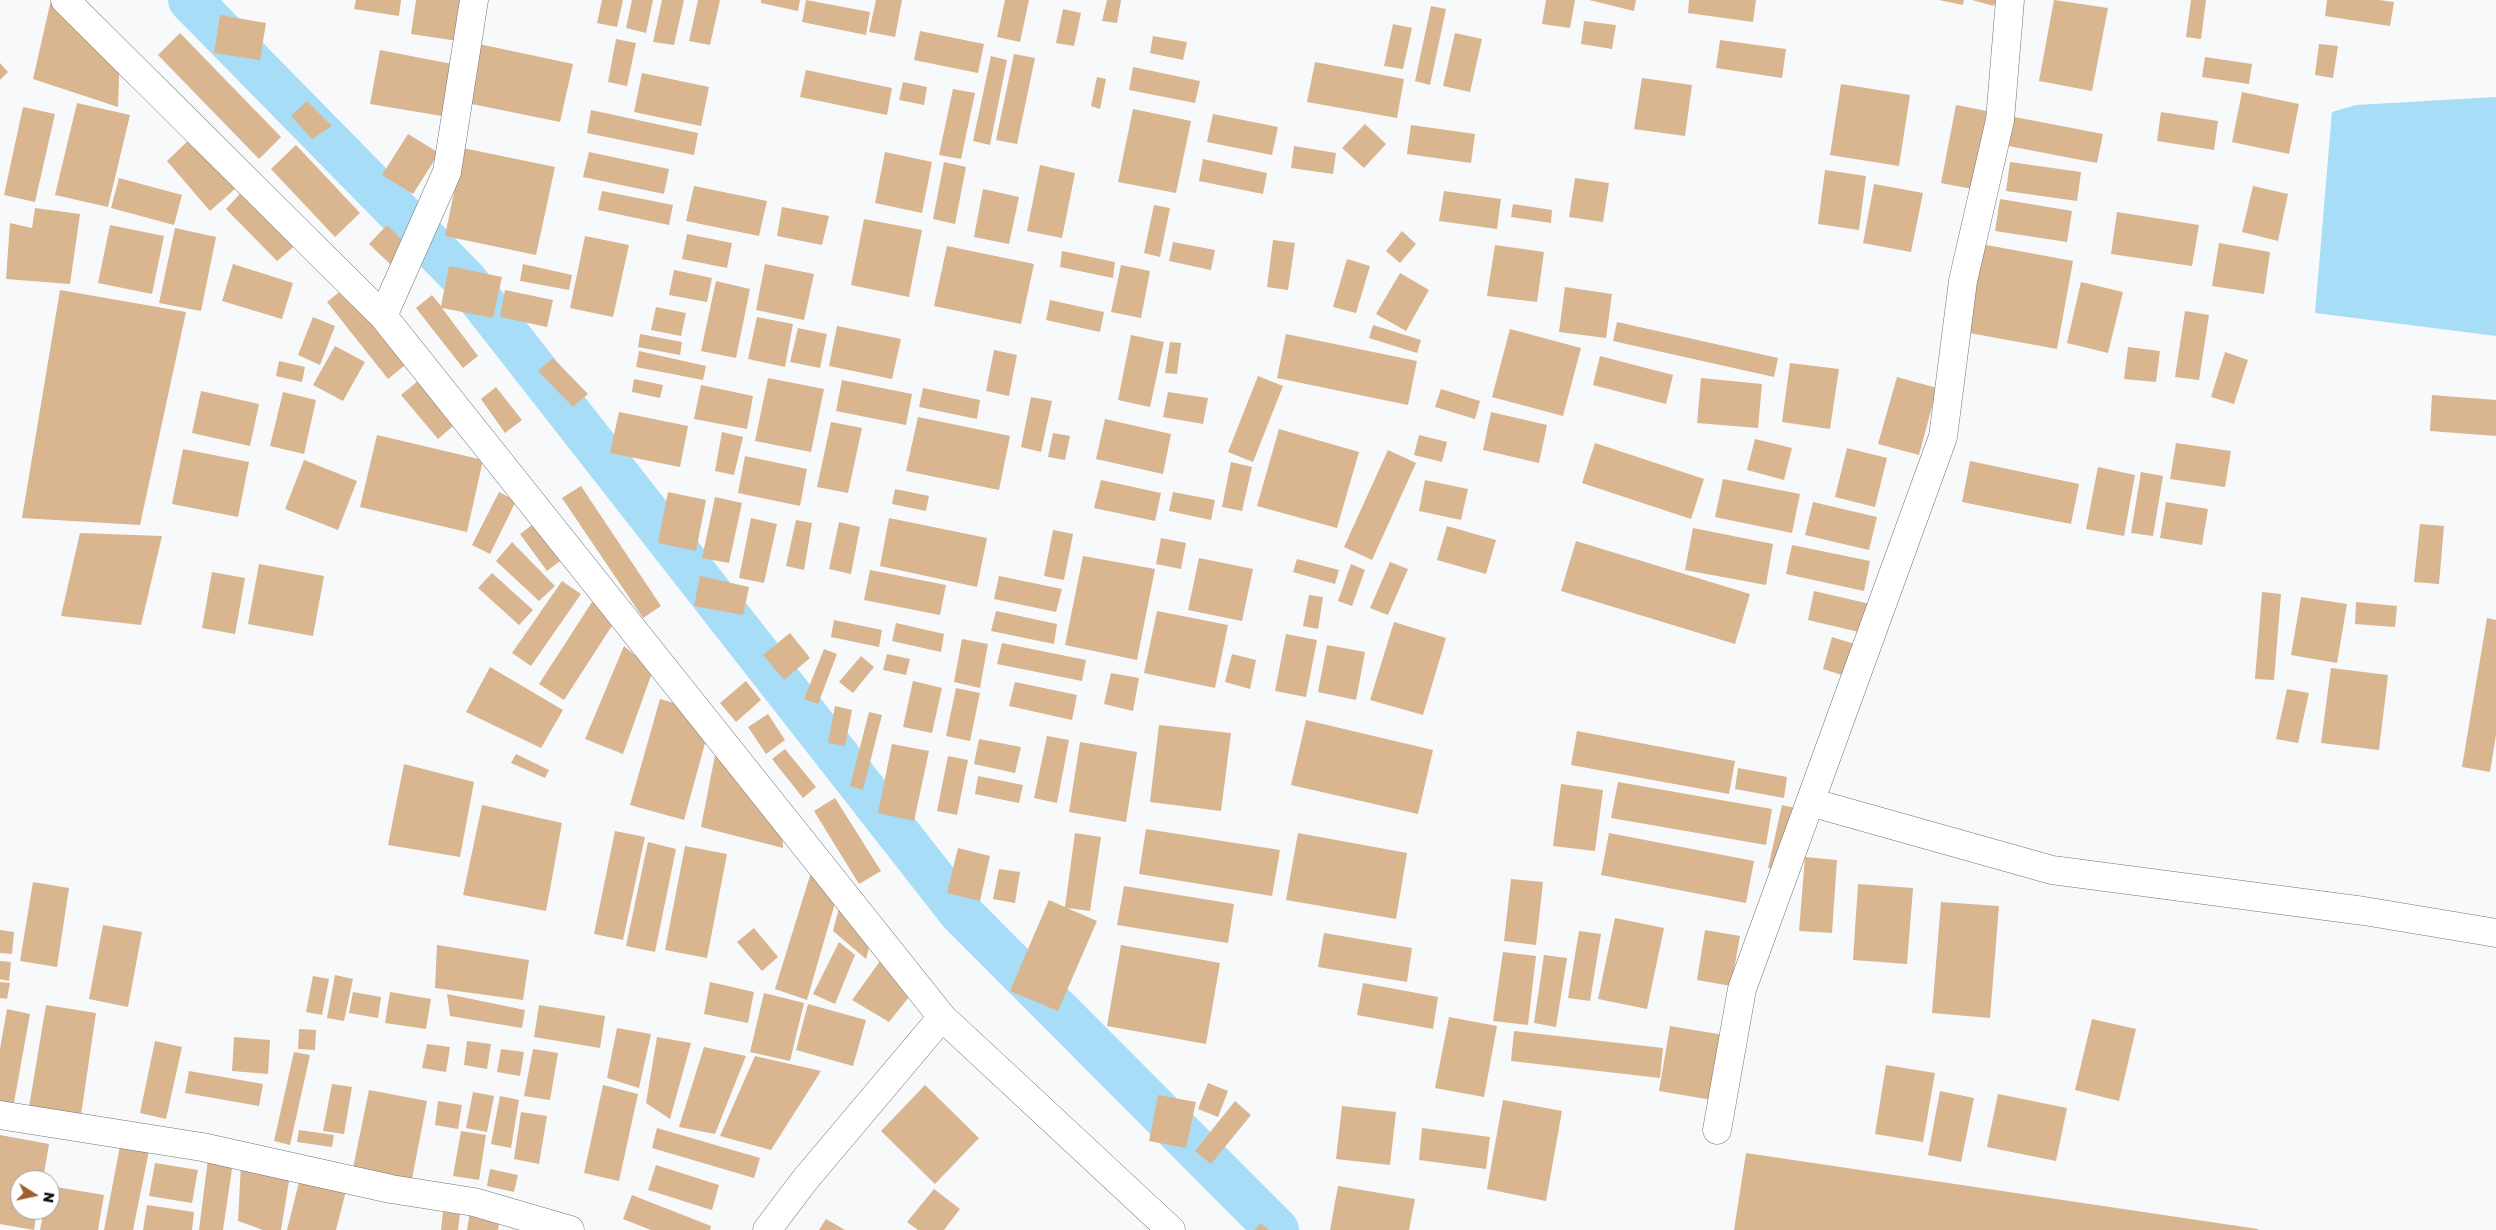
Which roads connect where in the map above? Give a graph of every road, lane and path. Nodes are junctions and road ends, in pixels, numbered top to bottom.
1 (65, 0) edge
2 (474, 0) edge
3 (2010, 0) edge
4 (383, 316) junction
5 (1810, 802) junction
6 (2496, 933) edge
7 (942, 1017) junction
8 (0, 1115) edge
9 (1717, 1130) dead end
10 (570, 1230) edge
11 (767, 1230) edge
12 (1171, 1230) edge

1 - 4 street
2 - 4 street
3 - 5 street
4 - 7 street
5 - 6 street
5 - 9 street
7 - 11 street
7 - 12 street
8 - 10 street

